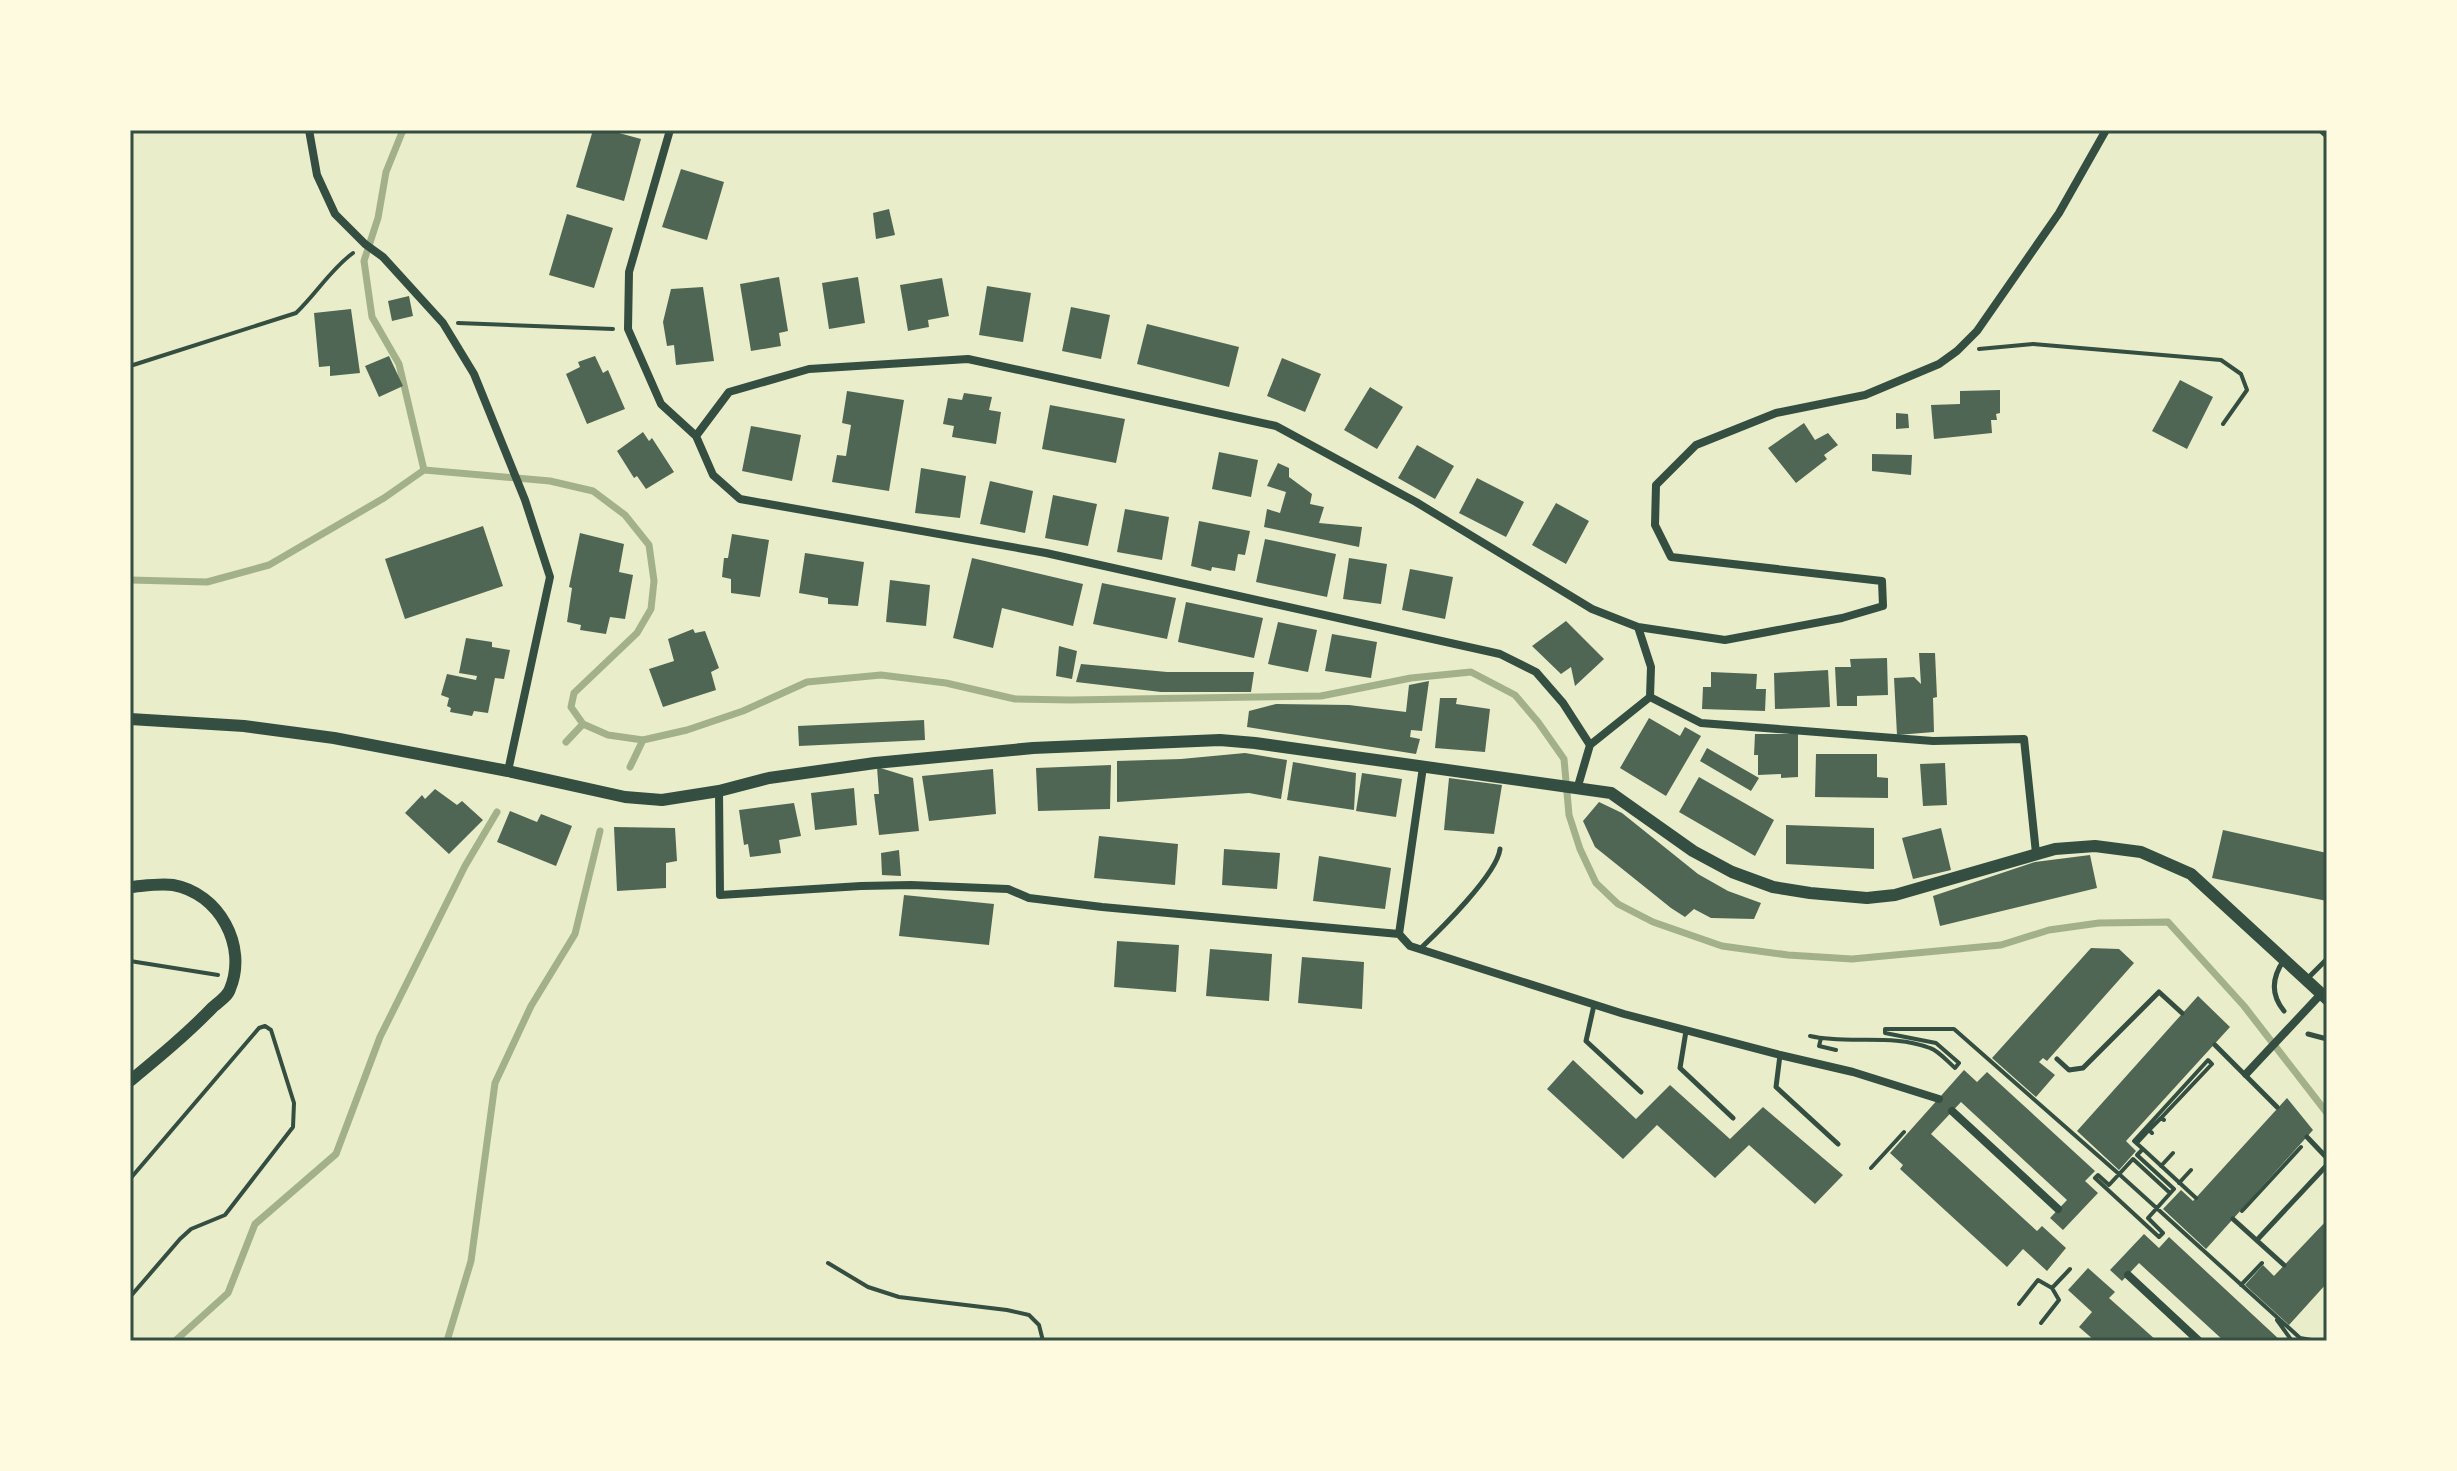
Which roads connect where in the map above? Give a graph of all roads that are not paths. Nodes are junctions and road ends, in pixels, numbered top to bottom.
1 (309, 130) edge
2 (670, 130) edge
3 (2106, 130) edge
4 (696, 436) junction
5 (1638, 627) junction
6 (1650, 697) junction
7 (130, 719) edge
8 (1590, 745) junction
9 (1423, 767) junction
10 (508, 771) junction
11 (1575, 786) junction
12 (719, 791) junction
13 (1500, 849) dead end
14 (2036, 853) junction
15 (130, 887) edge
16 (1399, 934) junction
17 (1420, 949) junction
18 (2284, 959) junction
19 (2327, 959) edge
20 (2307, 980) junction
21 (2324, 996) edge
22 (1594, 1004) junction
23 (2284, 1011) dead end
24 (2182, 1013) dead end
25 (1686, 1030) junction
26 (2308, 1034) dead end
27 (2327, 1039) edge
28 (2215, 1045) dead end
29 (1780, 1055) junction
30 (2057, 1059) dead end
31 (2246, 1074) junction
32 (130, 1081) edge
33 (1641, 1092) dead end
34 (1939, 1099) dead end
35 (2277, 1107) dead end
36 (1952, 1111) dead end
37 (1733, 1118) dead end
38 (2308, 1138) road end
39 (1838, 1144) dead end
40 (2327, 1158) edge
41 (2327, 1165) edge
42 (2058, 1209) dead end
43 (2236, 1217) road end
44 (2257, 1240) junction
45 (2284, 1265) dead end
46 (2128, 1275) dead end
47 (2199, 1341) edge

1 - 10 street
2 - 4 street
3 - 5 street
4 - 5 street
4 - 8 street
5 - 6 street
6 - 8 street
6 - 14 street
7 - 10 street
8 - 11 street
9 - 11 street
9 - 12 street
9 - 16 street
10 - 12 street
11 - 14 street
12 - 16 street
13 - 17 lane
14 - 18 street
15 - 32 street
16 - 17 street
17 - 22 street
18 - 20 street
18 - 23 lane
19 - 20 lane
20 - 21 street
21 - 31 street
22 - 25 street
22 - 33 lane
24 - 30 lane
25 - 29 street
25 - 37 lane
26 - 27 lane
28 - 31 lane
29 - 34 street
29 - 39 lane
31 - 35 lane
36 - 42 street
38 - 40 lane
41 - 44 lane
43 - 44 lane
44 - 45 lane
46 - 47 street

